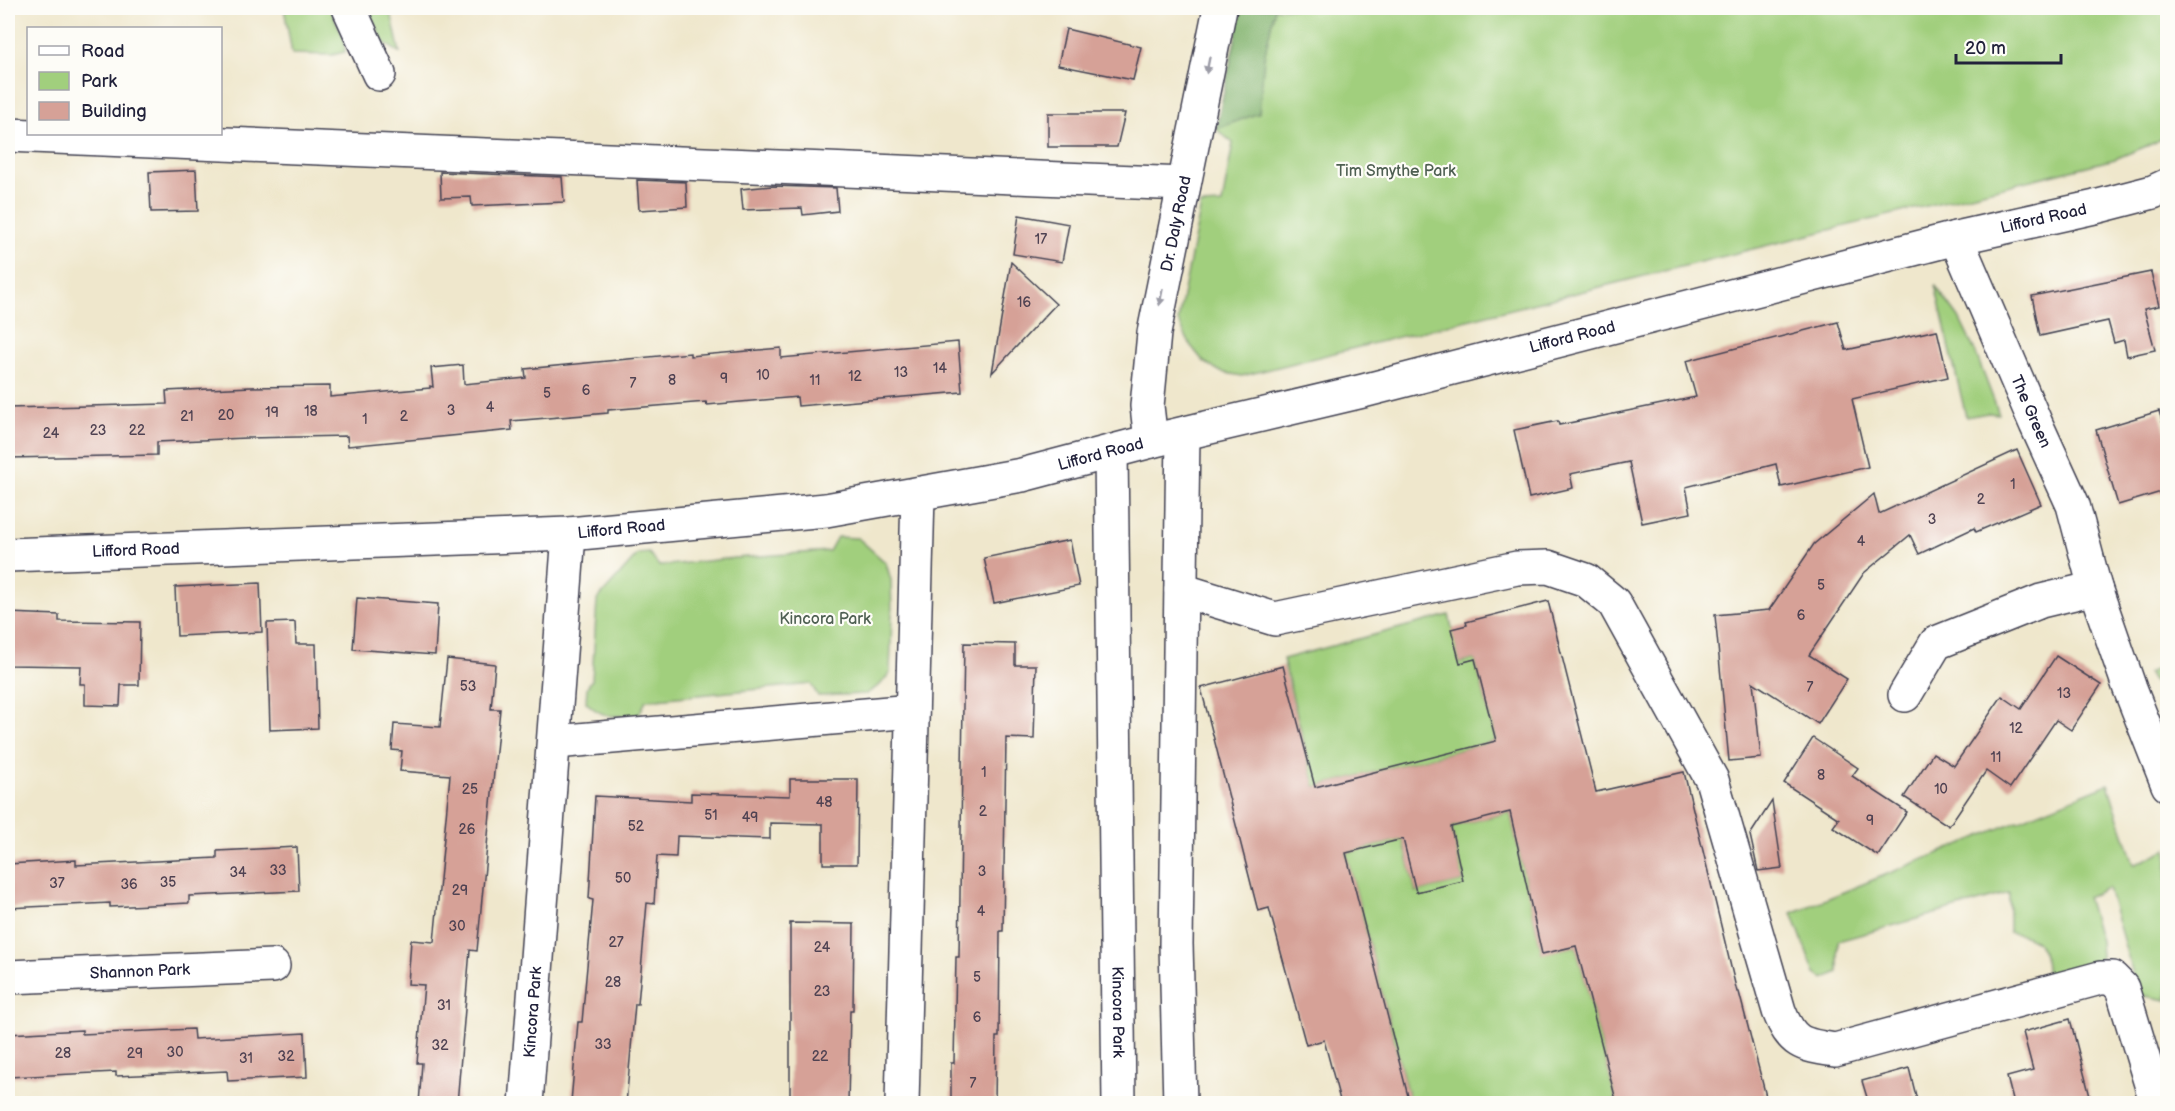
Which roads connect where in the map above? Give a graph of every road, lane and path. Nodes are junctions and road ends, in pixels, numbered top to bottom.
1 (349, 8) edge
2 (1220, 8) edge
3 (379, 74) dead end
4 (8, 135) edge
5 (1184, 184) junction
6 (2168, 185) edge
7 (1956, 238) junction
8 (1183, 434) junction
9 (1151, 441) junction
10 (1111, 452) junction
11 (918, 494) junction
12 (569, 534) junction
13 (8, 555) edge
14 (2095, 588) junction
15 (1181, 590) junction
16 (1905, 695) dead end
17 (912, 711) junction
18 (555, 742) junction
19 (2168, 785) edge
20 (273, 966) dead end
21 (8, 977) edge
22 (526, 1104) edge
23 (902, 1104) edge
24 (1119, 1104) edge
25 (1180, 1104) edge
26 (2157, 1104) edge

1 - 3 street
2 -> 5 street, Dr. Daly Road
4 - 5 street
5 -> 9 street, Dr. Daly Road
6 - 7 street, Lifford Road
7 - 8 street, Lifford Road
7 - 14 street, The Green
8 - 9 street, Lifford Road
8 - 15 street
9 - 10 street, Lifford Road
10 - 11 street, Lifford Road
10 - 24 street, Kincora Park
11 - 12 street, Lifford Road
11 - 17 street
12 - 13 street, Lifford Road
12 - 18 street, Kincora Park
14 - 16 street
14 - 19 street, The Green
15 - 25 street
15 - 26 street
17 - 18 street
17 - 23 street
18 - 22 street, Kincora Park
20 - 21 street, Shannon Park

